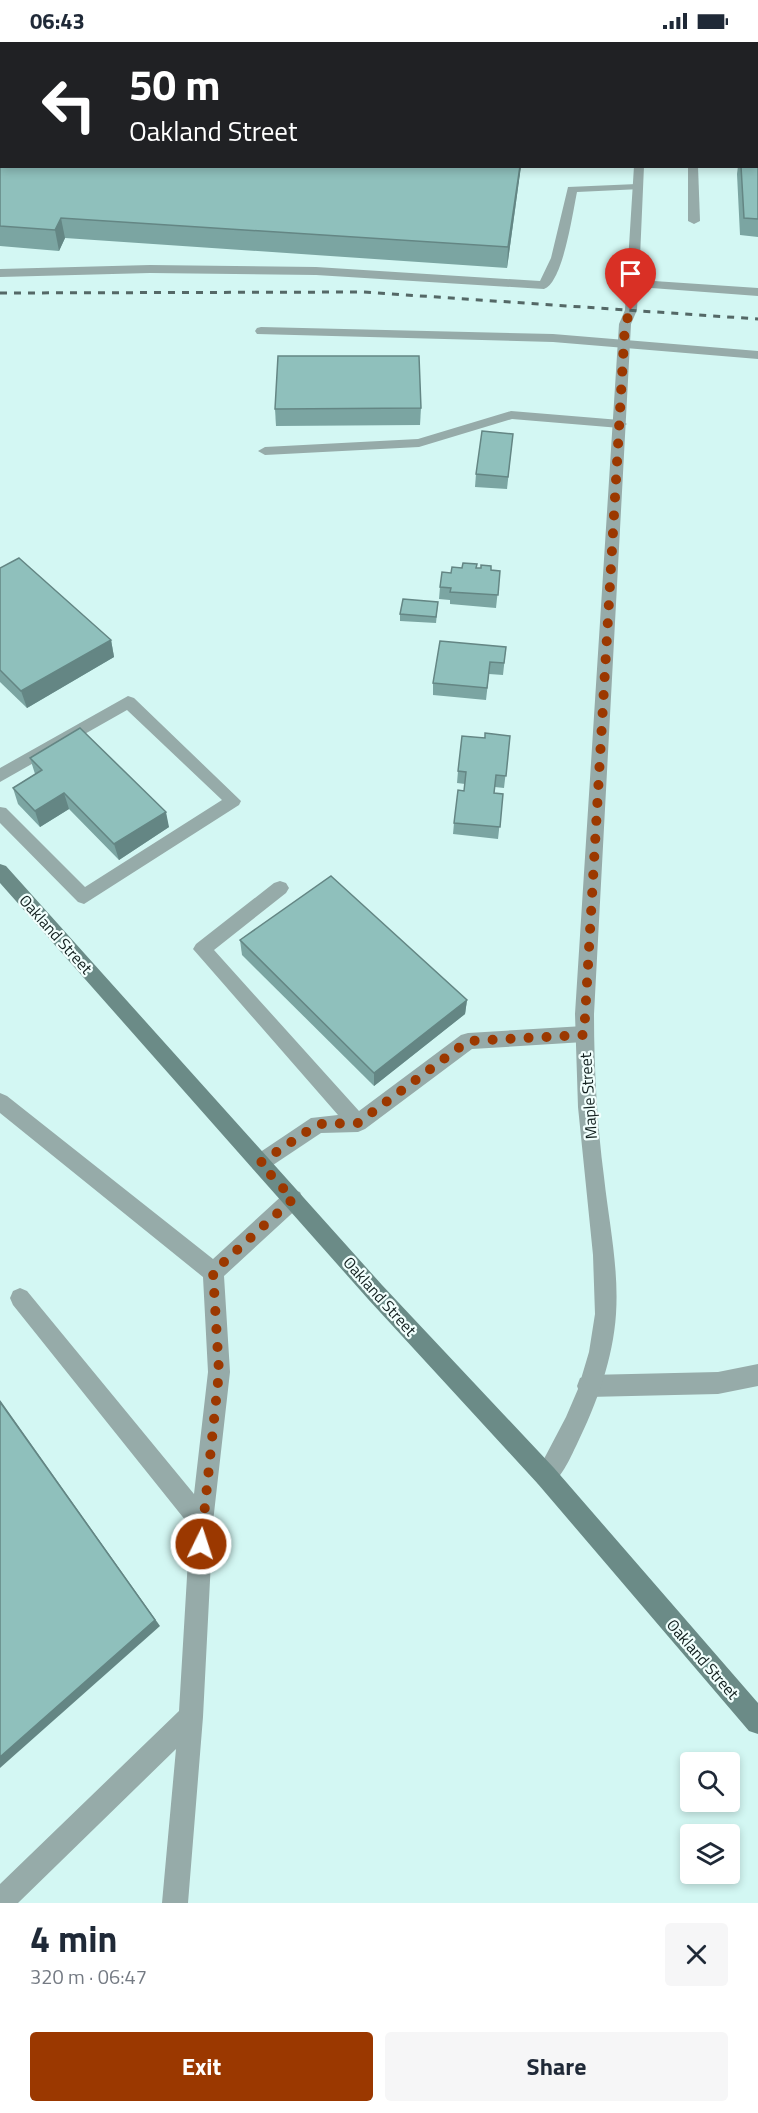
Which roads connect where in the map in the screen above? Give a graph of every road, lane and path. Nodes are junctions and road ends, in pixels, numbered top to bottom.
1 (639, 168) edge
2 (693, 168) edge
3 (638, 187) junction
4 (694, 221) dead end
5 (0, 273) edge
6 (632, 283) junction
7 (758, 292) edge
8 (261, 332) dead end
9 (624, 345) junction
10 (758, 356) edge
11 (620, 424) junction
12 (265, 452) dead end
13 (0, 776) edge
14 (0, 813) edge
15 (0, 871) edge
16 (280, 888) dead end
17 (584, 1035) junction
18 (0, 1102) edge
19 (358, 1123) junction
20 (260, 1163) junction
21 (293, 1199) junction
22 (213, 1272) junction
23 (20, 1298) dead end
24 (758, 1375) edge
25 (588, 1386) junction
26 (546, 1476) junction
27 (202, 1522) junction
28 (191, 1717) junction
29 (758, 1722) edge
30 (0, 1902) edge
31 (176, 1903) edge

1 - 3 street, Maple Street
2 - 4 street
3 - 5 street
3 - 6 street, Maple Street
6 - 7 street
6 - 9 street, Maple Street
8 - 9 street
9 - 10 street
9 - 11 street, Maple Street
11 - 12 street
11 - 17 street, Maple Street
13 - 14 street
15 - 20 main road, Oakland Street
16 - 19 street
17 - 19 street
17 - 25 street, Maple Street
18 - 22 street
19 - 20 street
20 - 21 main road, Oakland Street
21 - 22 street
21 - 26 main road, Oakland Street
22 - 27 street
23 - 27 street
24 - 25 street
25 - 26 street, Maple Street
26 - 29 main road, Oakland Street
27 - 28 street
28 - 30 street
28 - 31 street

